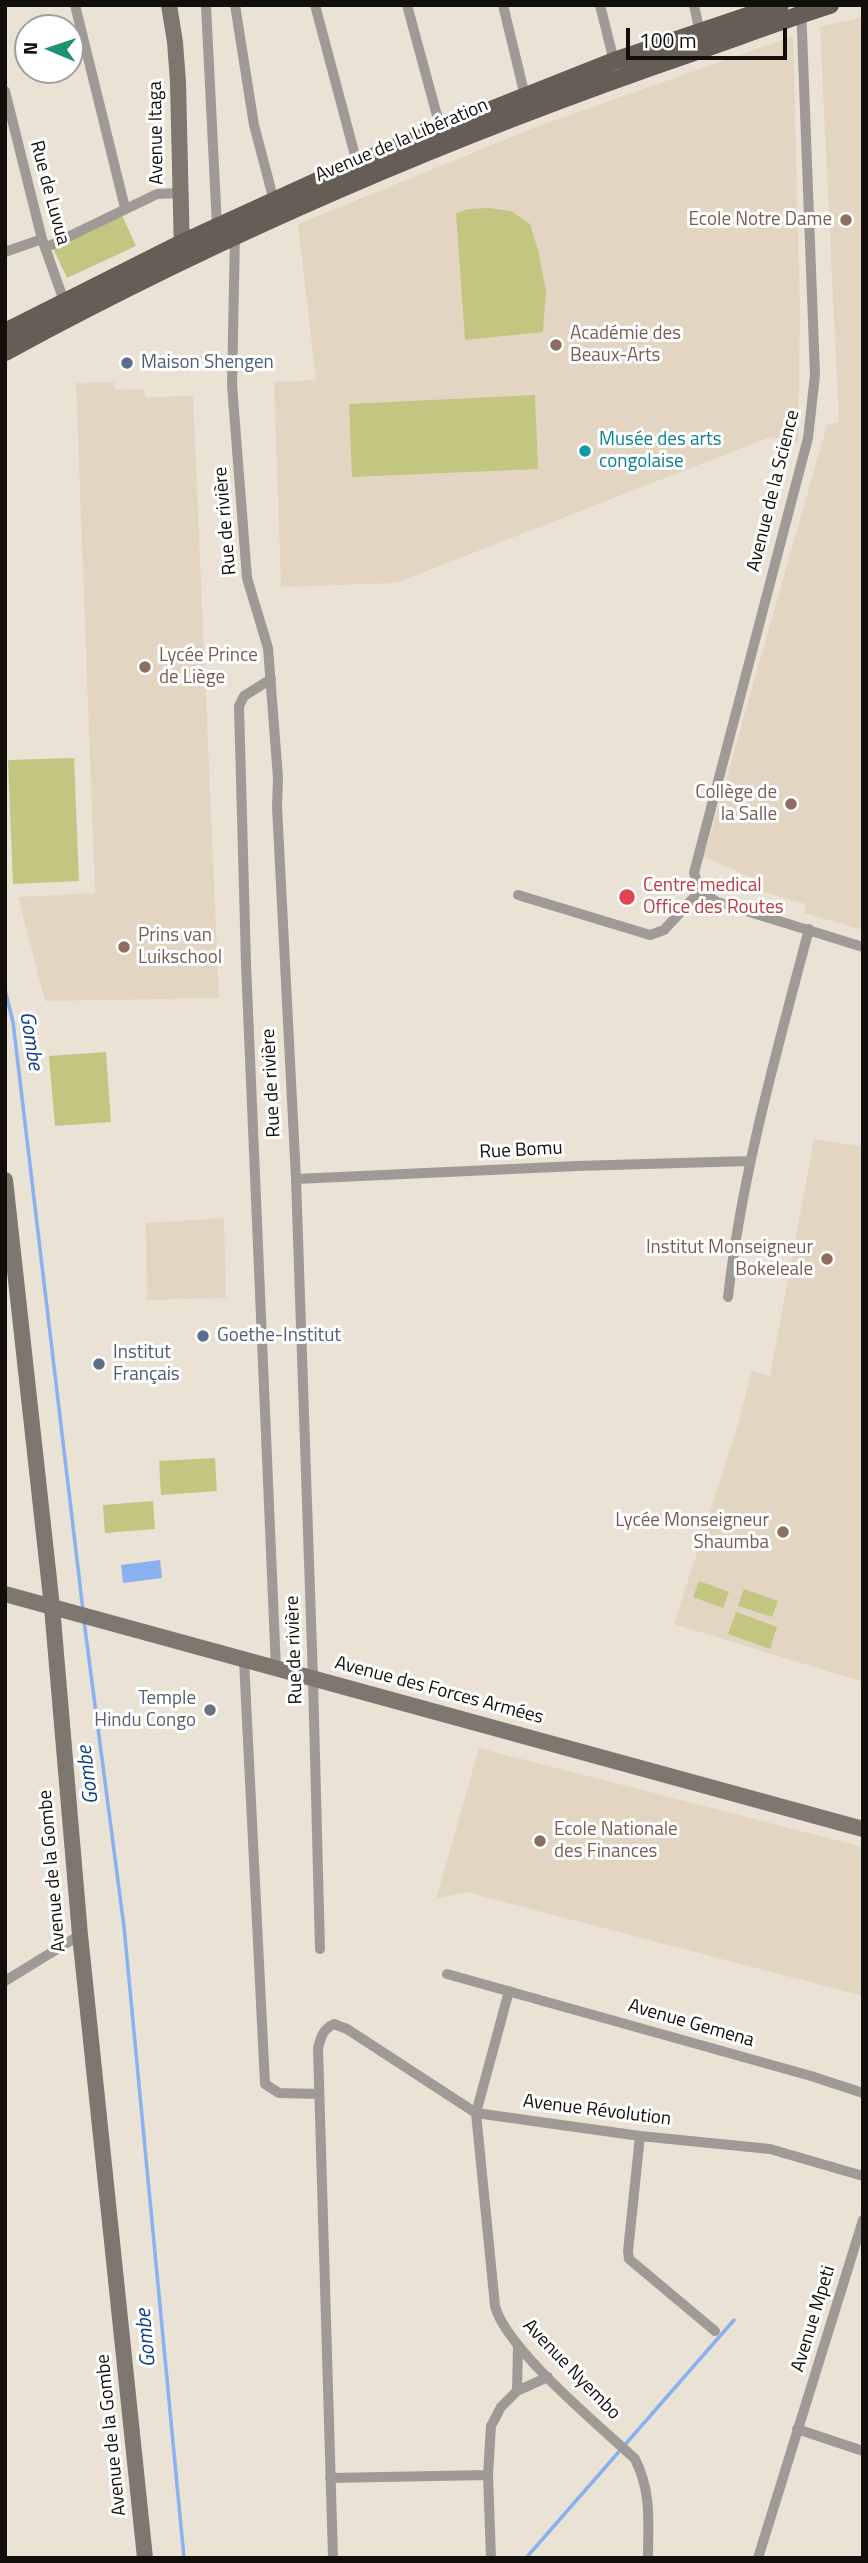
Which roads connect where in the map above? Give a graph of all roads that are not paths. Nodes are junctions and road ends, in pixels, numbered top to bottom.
1 (75, 5) edge
2 (169, 5) edge
3 (206, 5) edge
4 (235, 5) edge
5 (315, 5) edge
6 (407, 5) edge
7 (503, 5) edge
8 (600, 5) edge
9 (694, 5) edge
10 (830, 5) edge
11 (792, 10) edge
12 (701, 33) junction
13 (614, 61) junction
14 (5, 91) edge
15 (525, 96) junction
16 (443, 136) junction
17 (357, 163) junction
18 (179, 193) junction
19 (274, 201) junction
20 (125, 208) junction
21 (228, 228) junction
22 (43, 243) junction
23 (5, 252) edge
24 (181, 252) junction
25 (64, 302) junction
26 (5, 332) edge
27 (5, 352) edge
28 (271, 679) junction
29 (700, 891) junction
30 (518, 895) dead end
31 (808, 929) junction
32 (863, 947) edge
33 (749, 1161) junction
34 (296, 1179) junction
35 (5, 1180) edge
36 (7, 1206) edge
37 (728, 1297) dead end
38 (5, 1594) edge
39 (52, 1607) junction
40 (244, 1660) junction
41 (276, 1669) junction
42 (313, 1679) junction
43 (863, 1829) edge
44 (80, 1935) junction
45 (320, 1949) dead end
46 (447, 1974) dead end
47 (5, 1981) edge
48 (509, 1992) junction
49 (863, 2093) edge
50 (319, 2094) junction
51 (476, 2113) junction
52 (640, 2136) junction
53 (862, 2175) edge
54 (863, 2220) edge
55 (715, 2331) dead end
56 (518, 2346) junction
57 (548, 2377) junction
58 (517, 2391) junction
59 (797, 2429) junction
60 (863, 2451) edge
61 (488, 2475) junction
62 (330, 2478) junction
63 (145, 2558) edge
64 (333, 2558) edge
65 (491, 2558) edge
66 (648, 2558) edge
67 (758, 2558) edge

1 - 20 street
2 - 18 street, Avenue Itaga
3 - 21 street, Rue de rivière
4 - 19 street
5 - 17 street
6 - 16 street
7 - 15 street
8 - 13 street
9 - 12 street
10 - 11 main road, Avenue de la Libération
11 - 12 main road, Avenue de la Libération
11 - 16 main road, Avenue de la Libération
11 - 29 street, Avenue de la Science
12 - 13 main road, Avenue de la Libération
13 - 15 main road, Avenue de la Libération
14 - 22 street, Rue de Luvua
15 - 16 main road, Avenue de la Libération
16 - 17 main road, Avenue de la Libération
16 - 21 main road, Avenue de la Libération
17 - 19 main road, Avenue de la Libération
18 - 20 street
18 - 24 street, Avenue Itaga
19 - 21 main road, Avenue de la Libération
20 - 22 street
21 - 24 main road, Avenue de la Libération
21 - 28 street, Rue de rivière
22 - 23 street
22 - 25 street, Rue de Luvua
24 - 25 main road, Avenue de la Libération
24 - 27 main road, Avenue de la Libération
25 - 26 main road, Avenue de la Libération
28 - 34 street, Rue de rivière
28 - 41 street
29 - 30 street
29 - 31 street
31 - 32 street
31 - 33 street
33 - 34 street, Rue Bomu
33 - 37 street
34 - 42 street, Rue de rivière
35 - 36 street, Avenue de la Gombe
36 - 39 street, Avenue de la Gombe
38 - 39 street, Avenue des Forces Armées
39 - 40 street, Avenue des Forces Armées
39 - 44 street, Avenue de la Gombe
40 - 41 street, Avenue des Forces Armées
40 - 50 street
41 - 42 street, Avenue des Forces Armées
42 - 43 street, Avenue des Forces Armées
42 - 45 street, Rue de rivière
44 - 47 street
44 - 63 street, Avenue de la Gombe
46 - 48 street, Avenue Gemena
48 - 49 street, Avenue Gemena
48 - 51 street
50 - 51 street, Avenue Révolution
50 - 62 street
51 - 52 street, Avenue Révolution
51 - 56 street, Avenue Nyembo
52 - 53 street, Avenue Révolution
52 - 55 street
54 - 59 street, Avenue Mpeti
56 - 57 street, Avenue Nyembo
56 - 58 street
57 - 58 street
57 - 66 street, Avenue Nyembo
58 - 61 street
59 - 60 street
59 - 67 street, Avenue Mpeti
61 - 62 street
61 - 65 street
62 - 64 street

